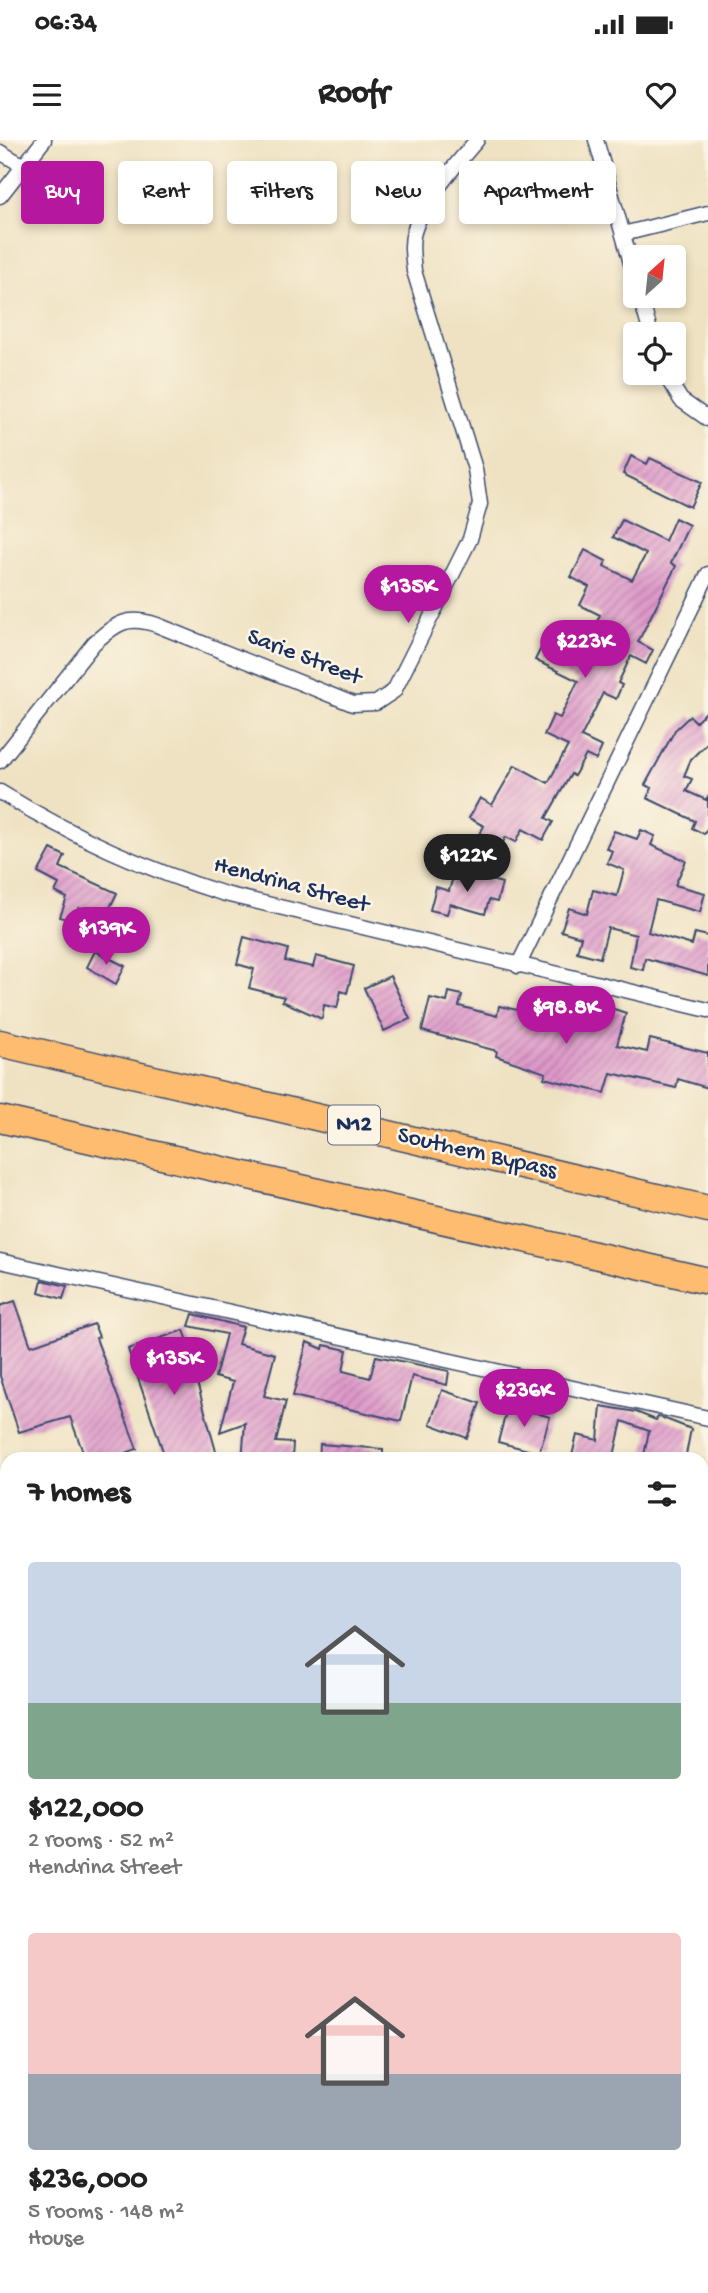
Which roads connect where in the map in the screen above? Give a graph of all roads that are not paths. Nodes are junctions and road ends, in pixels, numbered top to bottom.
1 (44, 140) edge
2 (477, 140) edge
3 (596, 140) edge
4 (0, 152) edge
5 (28, 161) edge
6 (21, 164) edge
7 (21, 170) edge
8 (0, 195) edge
9 (708, 213) edge
10 (623, 234) junction
11 (626, 245) edge
12 (672, 385) edge
13 (708, 419) edge
14 (708, 574) edge
15 (0, 761) edge
16 (0, 792) edge
17 (518, 966) junction
18 (708, 1010) edge
19 (0, 1043) edge
20 (0, 1119) edge
21 (708, 1209) edge
22 (0, 1261) edge
23 (708, 1281) edge
24 (708, 1419) edge

1 - 5 street
2 - 15 street, Sarie Street
3 - 10 street
4 - 6 street
7 - 8 street
9 - 10 street
10 - 11 street
12 - 13 street
14 - 17 street
16 - 17 street, Hendrina Street
17 - 18 street, Hendrina Street
19 - 21 highway, Southern Bypass / N12
20 - 23 highway
22 - 24 street

